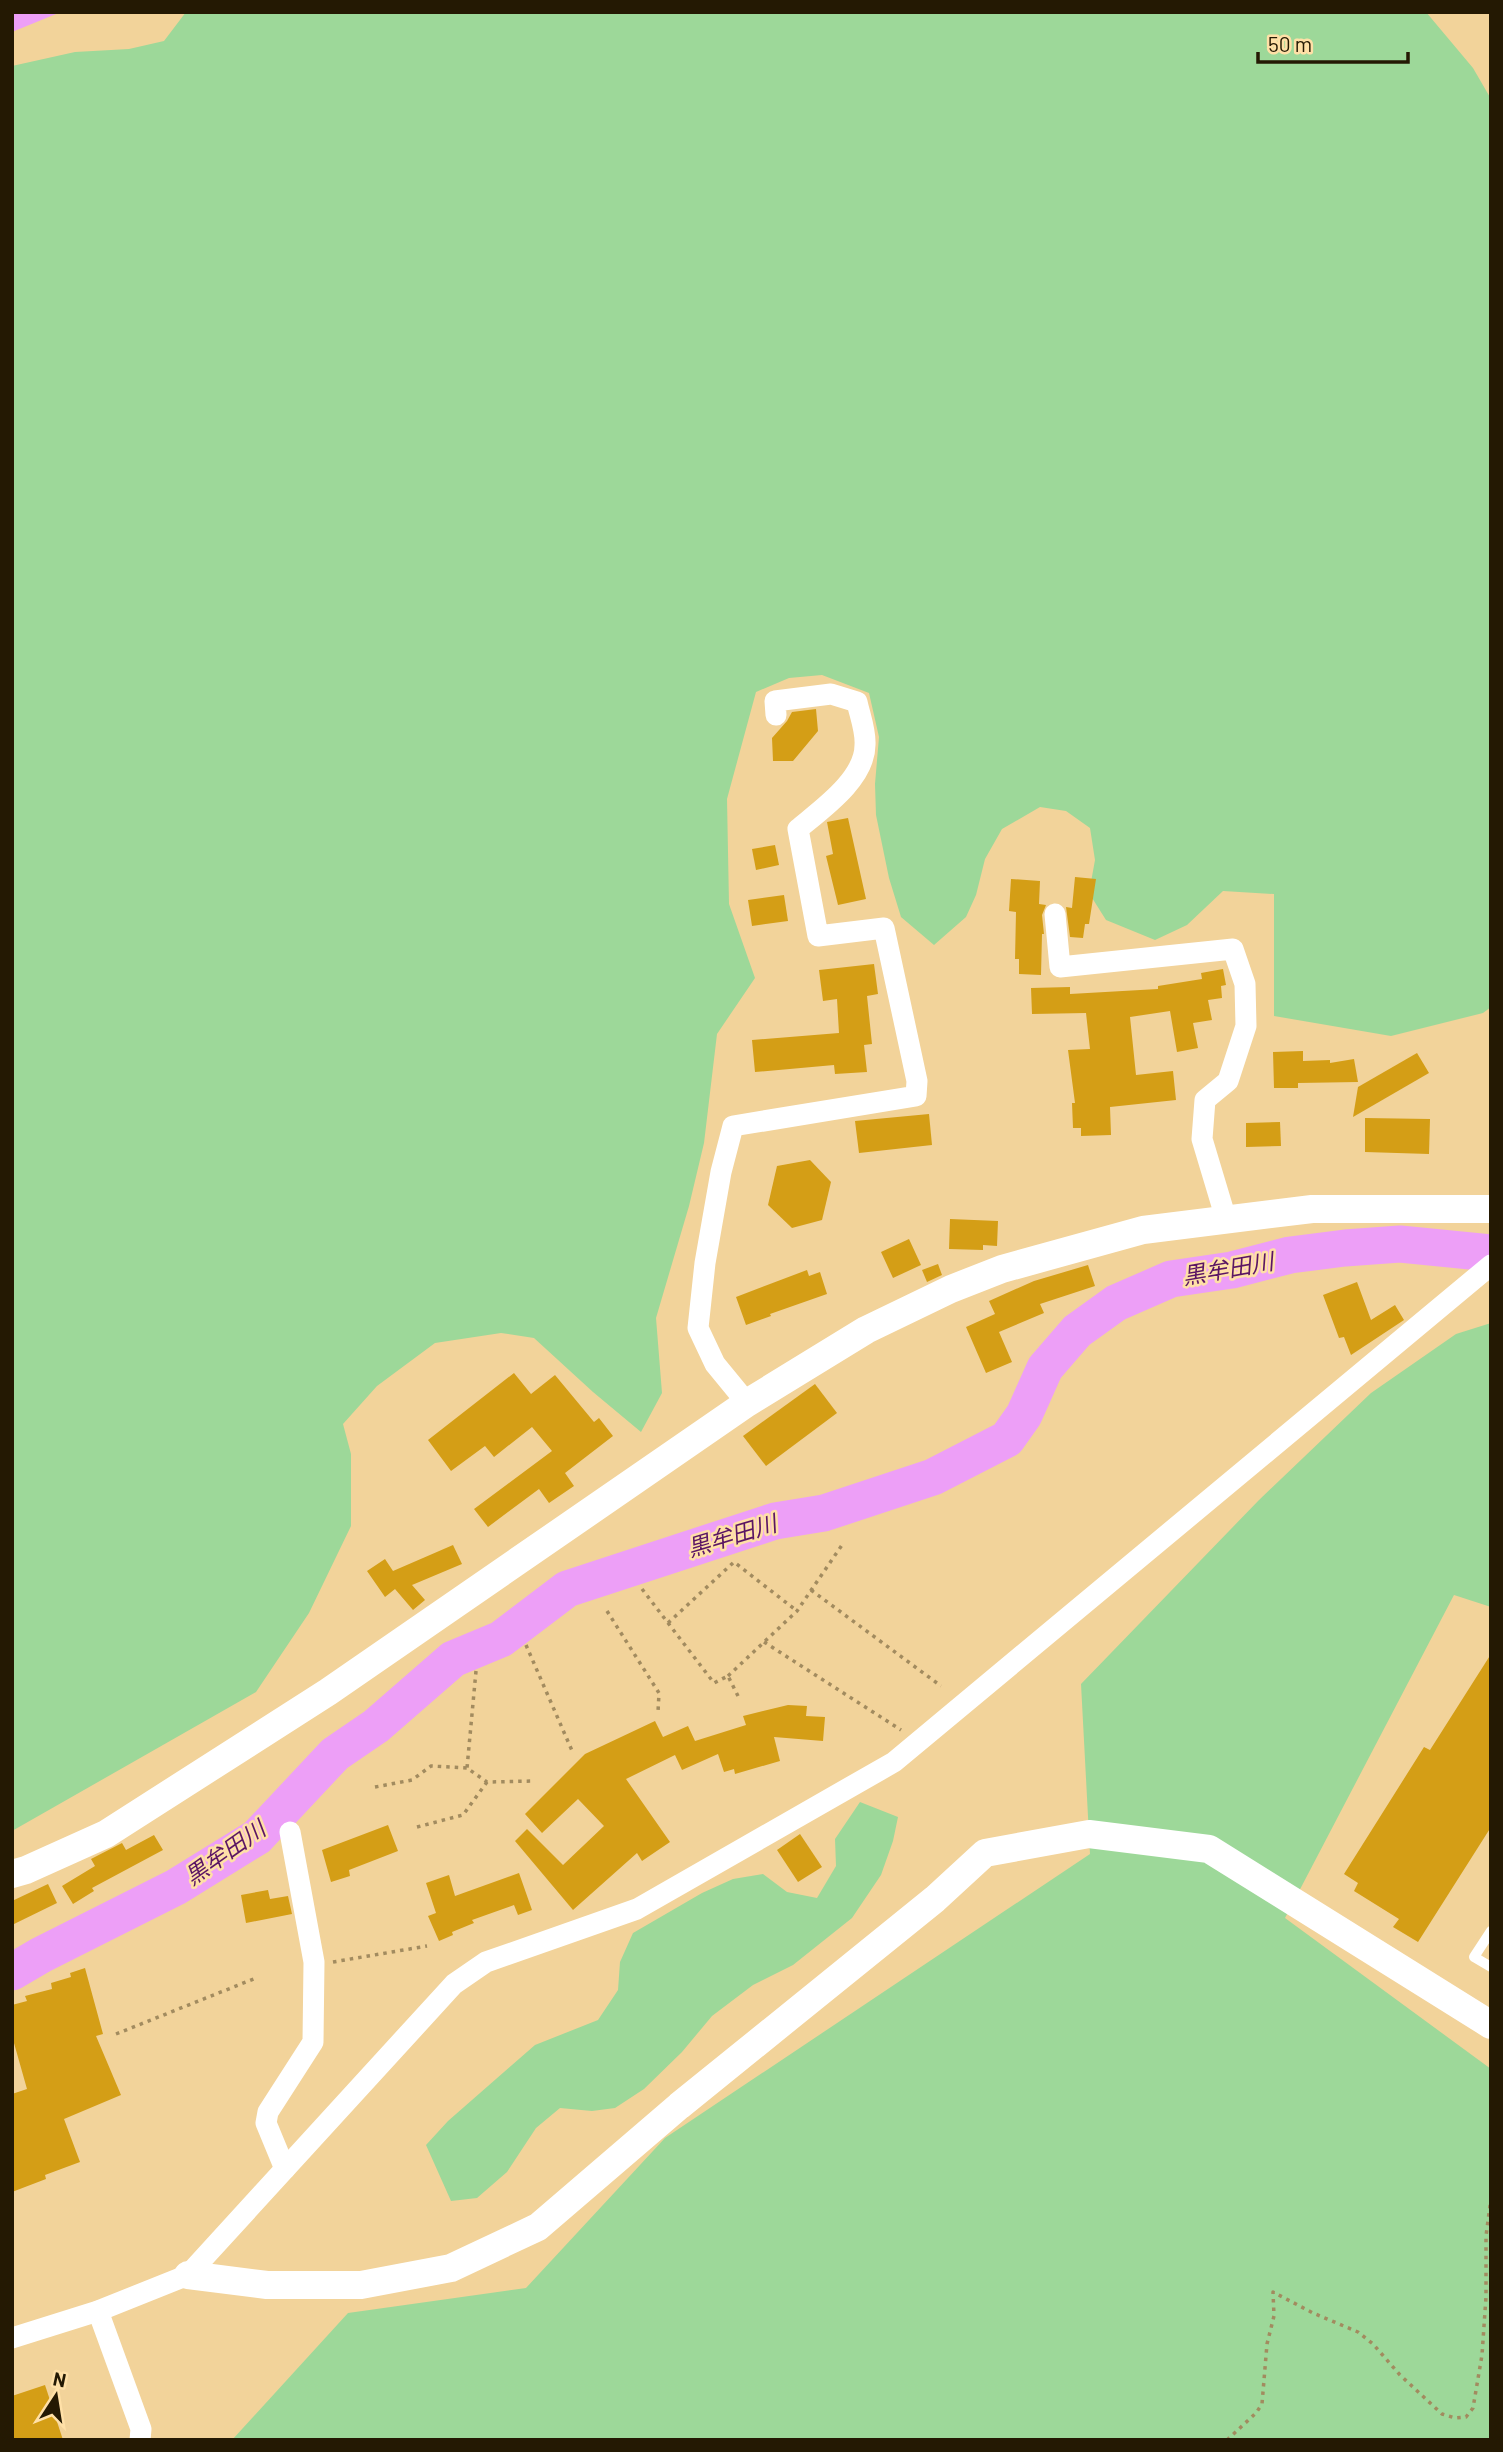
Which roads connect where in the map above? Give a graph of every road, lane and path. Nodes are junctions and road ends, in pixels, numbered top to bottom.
1 (776, 715) dead end
2 (1055, 914) dead end
3 (1491, 1209) edge
4 (1226, 1219) junction
5 (1491, 1265) edge
6 (747, 1403) junction
7 (842, 1545) dead end
8 (642, 1589) dead end
9 (811, 1590) junction
10 (607, 1611) dead end
11 (797, 1611) junction
12 (668, 1623) junction
13 (764, 1642) junction
14 (526, 1645) dead end
15 (476, 1671) dead end
16 (728, 1676) junction
17 (941, 1686) dead end
18 (739, 1698) dead end
19 (658, 1712) dead end
20 (906, 1732) dead end
21 (573, 1753) dead end
22 (467, 1769) junction
23 (535, 1781) dead end
24 (487, 1782) junction
25 (375, 1787) dead end
26 (417, 1827) dead end
27 (290, 1832) dead end
28 (12, 1874) edge
29 (1491, 1931) edge
30 (427, 1946) dead end
31 (327, 1963) dead end
32 (1491, 1968) edge
33 (256, 1978) dead end
34 (1491, 2025) edge
35 (116, 2034) dead end
36 (285, 2169) junction
37 (1491, 2198) edge
38 (188, 2275) junction
39 (98, 2311) junction
40 (12, 2338) edge
41 (140, 2440) edge
42 (1227, 2440) edge

1 - 6 street
2 - 4 street
3 - 4 street
4 - 6 street
5 - 36 street
6 - 28 street
7 - 9 path
8 - 12 path
9 - 11 path
9 - 17 path
10 - 19 path
11 - 12 path
11 - 13 path
12 - 16 path
13 - 16 path
13 - 20 path
14 - 21 path
15 - 22 path
16 - 18 path
22 - 24 path
22 - 25 path
23 - 24 path
24 - 26 path
27 - 36 street
29 - 32 lane
30 - 31 path
33 - 35 path
34 - 38 street
36 - 38 street
37 - 42 path
38 - 39 street
39 - 40 street
39 - 41 street

